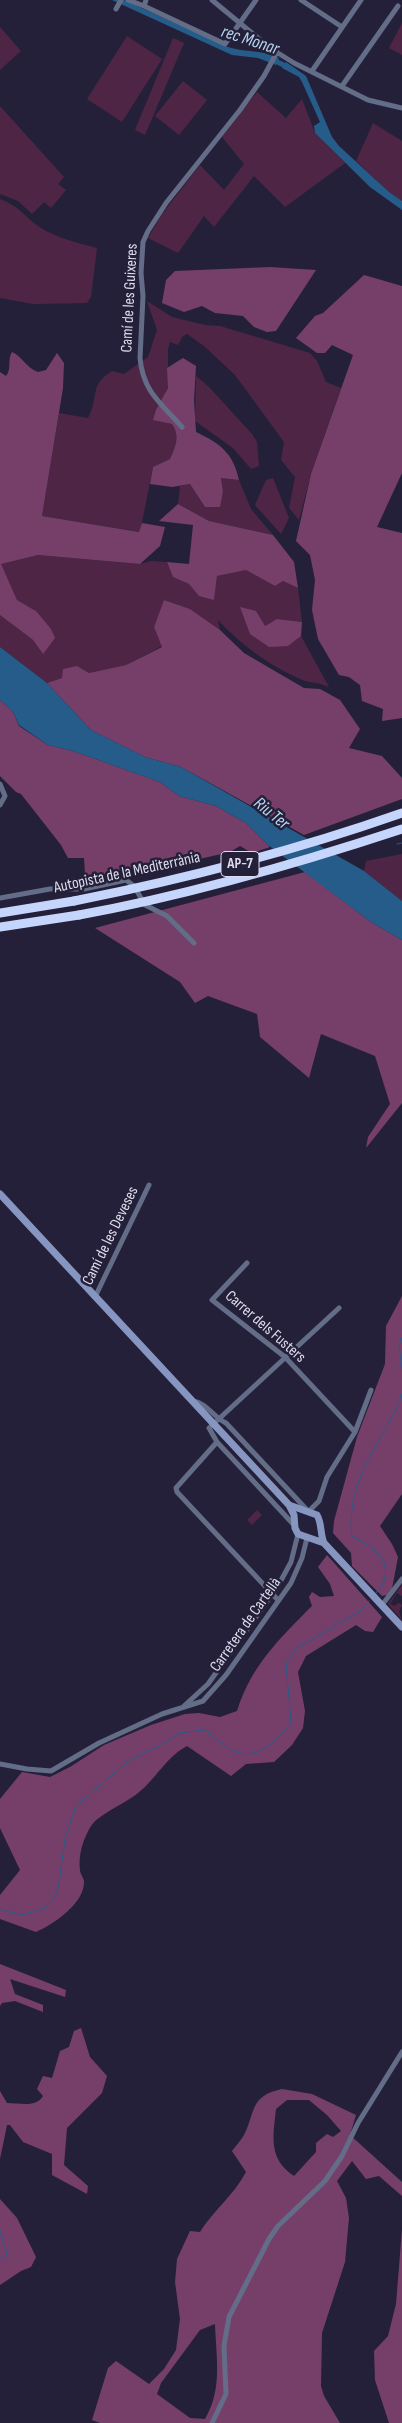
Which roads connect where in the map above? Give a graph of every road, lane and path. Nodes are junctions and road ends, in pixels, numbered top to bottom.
1 (128, 0) edge
2 (146, 0) edge
3 (212, 0) edge
4 (256, 0) edge
5 (301, 0) edge
6 (361, 0) edge
7 (144, 6) junction
8 (398, 6) dead end
9 (241, 24) junction
10 (342, 28) junction
11 (276, 54) junction
12 (312, 71) junction
13 (342, 86) junction
14 (402, 108) edge
15 (182, 427) dead end
16 (0, 784) edge
17 (0, 805) edge
18 (402, 813) edge
19 (402, 829) edge
20 (0, 898) edge
21 (0, 913) edge
22 (0, 927) edge
23 (194, 944) dead end
24 (149, 1185) dead end
25 (0, 1194) edge
26 (247, 1263) dead end
27 (96, 1297) junction
28 (339, 1308) dead end
29 (285, 1357) junction
30 (370, 1390) dead end
31 (216, 1422) junction
32 (354, 1432) junction
33 (217, 1442) junction
34 (319, 1501) junction
35 (289, 1505) junction
36 (307, 1512) junction
37 (320, 1520) junction
38 (294, 1523) junction
39 (320, 1529) junction
40 (298, 1534) junction
41 (309, 1538) junction
42 (324, 1543) junction
43 (402, 1579) edge
44 (272, 1595) junction
45 (278, 1600) junction
46 (380, 1603) junction
47 (402, 1627) edge
48 (197, 1695) junction
49 (203, 1701) junction
50 (183, 1706) junction
51 (0, 1764) edge
52 (402, 2052) edge
53 (212, 2423) edge

1 - 7 street
2 - 7 street
3 - 9 street
4 - 9 street
5 - 10 street
6 - 10 street
7 - 9 street
8 - 13 street
9 - 11 street
10 - 12 street
11 - 12 street
11 - 15 street, Camí de les Guixeres
12 - 13 street
13 - 14 street
16 - 17 street
18 - 21 highway, Autopista de la Mediterrània / AP-7, bridge
19 - 22 highway, Autopista de la Mediterrània / AP-7, bridge
20 - 23 street
24 - 27 street, Camí de les Deveses
25 - 27 main road
26 - 29 street, Carrer dels Fusters
27 - 31 main road
28 - 29 street
29 - 31 street
29 - 32 street, Carrer dels Fusters
30 - 32 street
31 - 33 street
31 - 35 main road
31 - 36 street
32 - 34 street
33 - 38 street
33 - 44 street
34 - 36 street
34 - 37 street
35 - 36 main road
35 - 38 main road
36 - 37 main road
36 - 38 main road
37 - 39 main road
38 - 40 main road
39 - 41 main road
39 - 42 main road
40 - 41 main road
40 - 44 street, Carretera de Cartellà
41 - 42 main road
41 - 45 street, Carretera de Cartellà
42 - 46 main road
43 - 46 street
44 - 45 street
44 - 48 street, Carretera de Cartellà
45 - 49 street, Carretera de Cartellà
46 - 47 main road
48 - 49 street
48 - 50 street, Carretera de Cartellà
49 - 50 street, Carretera de Cartellà
50 - 51 street, Carretera de Cartellà
52 - 53 street

